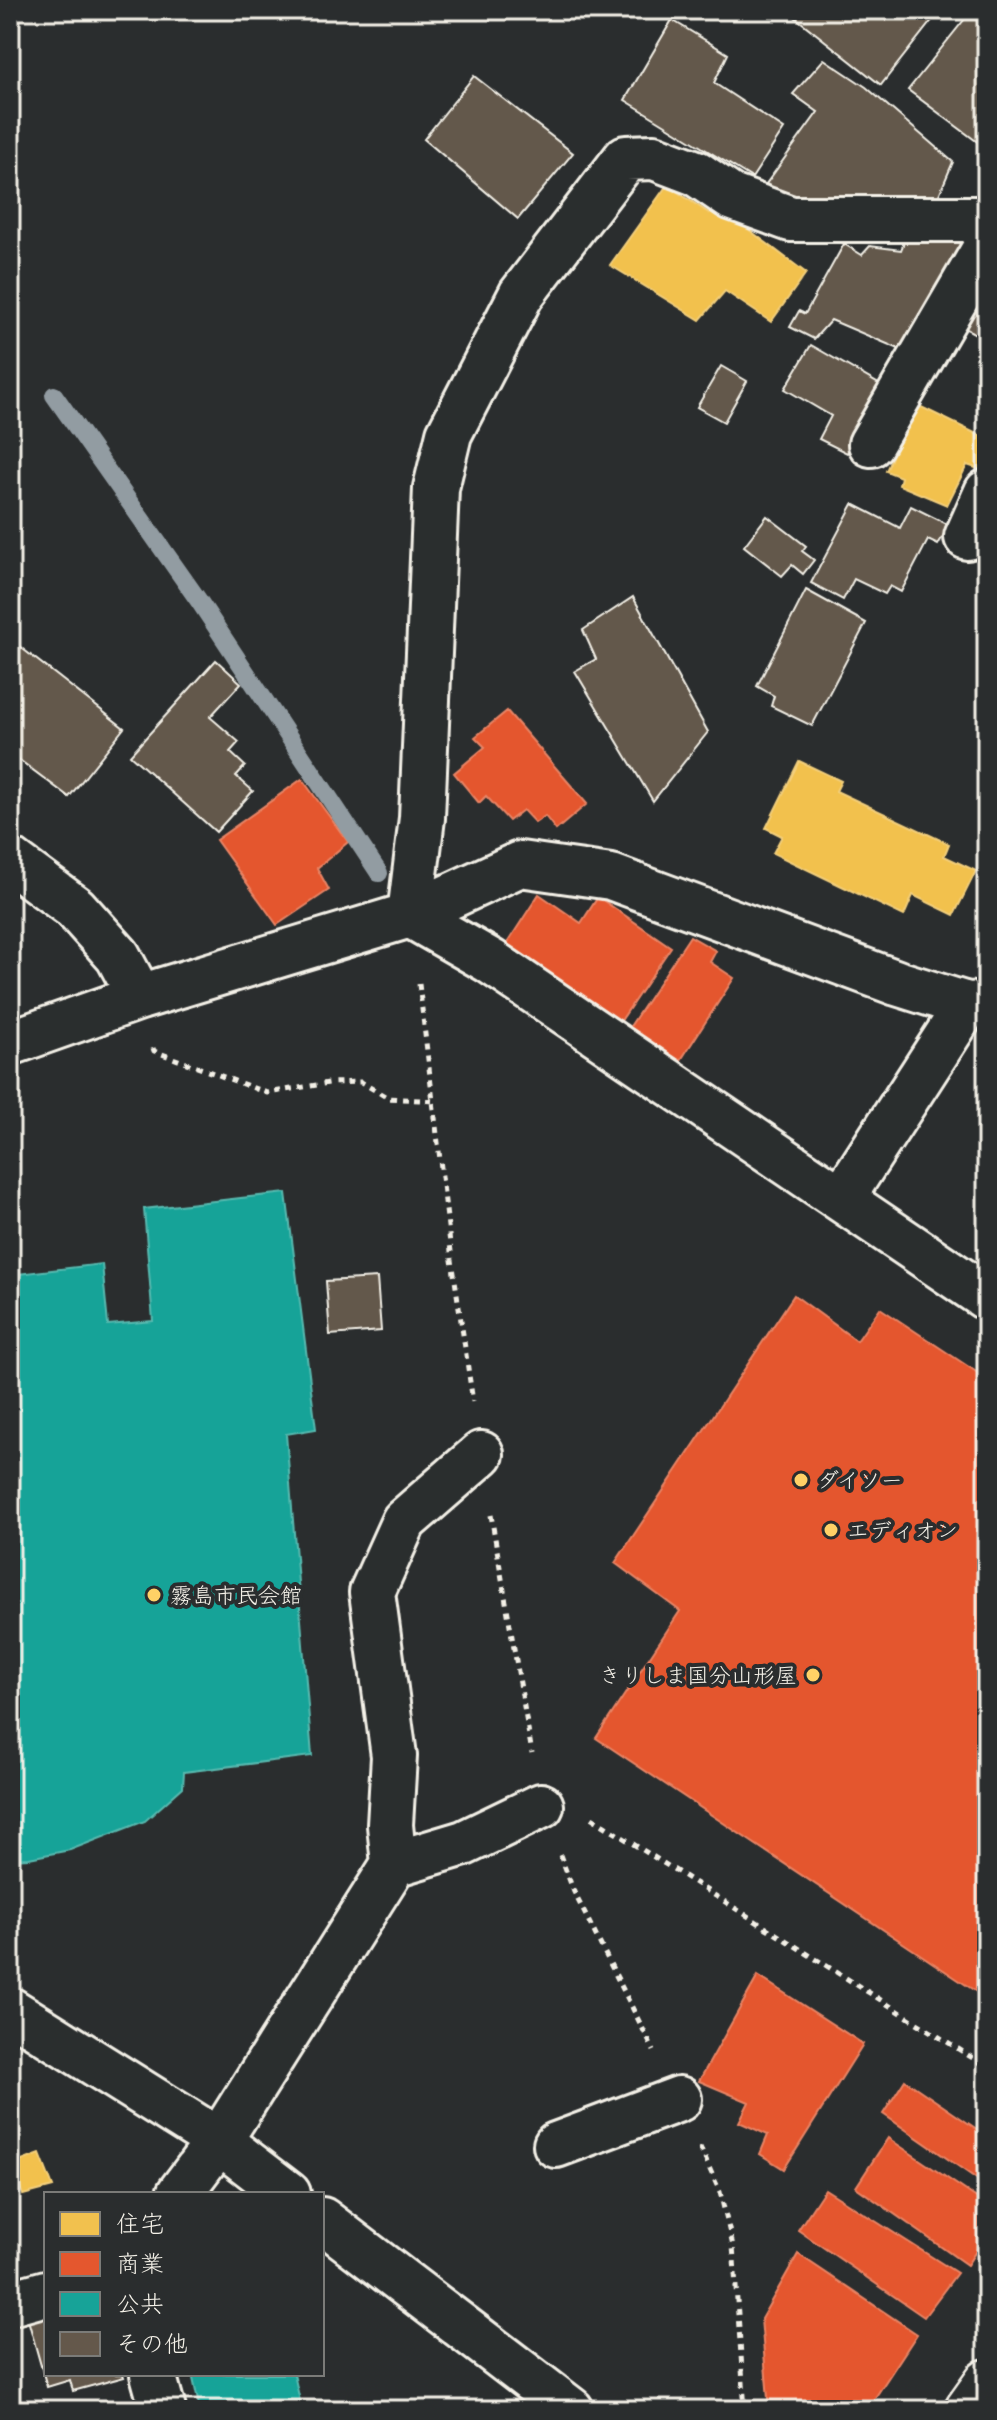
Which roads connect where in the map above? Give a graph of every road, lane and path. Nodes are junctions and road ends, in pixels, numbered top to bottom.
1 (987, 219) edge
2 (987, 245) edge
3 (871, 444) dead end
4 (987, 492) edge
5 (967, 537) dead end
6 (10, 860) edge
7 (410, 915) junction
8 (140, 997) junction
9 (977, 1005) edge
10 (10, 1043) edge
11 (435, 1101) junction
12 (842, 1198) junction
13 (987, 1298) edge
14 (481, 1454) junction
15 (541, 1806) junction
16 (394, 1864) junction
17 (10, 2010) edge
18 (987, 2067) edge
19 (679, 2099) junction
20 (219, 2141) junction
21 (556, 2145) dead end
22 (181, 2192) edge
23 (285, 2192) edge
24 (324, 2222) edge
25 (44, 2294) edge
26 (10, 2303) edge
27 (154, 2376) edge
28 (987, 2382) edge
29 (163, 2410) edge
30 (571, 2410) edge
31 (745, 2410) edge
32 (967, 2410) edge

1 - 7 street
2 - 3 street
4 - 5 street
6 - 8 street
7 - 8 street
7 - 9 street
7 - 11 path
7 - 12 street
8 - 10 street
8 - 11 path
9 - 12 street
11 - 14 path
12 - 13 street
14 - 15 path
14 - 16 street
15 - 16 street
15 - 18 path
15 - 19 path
16 - 20 street
17 - 20 street
19 - 21 street
19 - 31 path
20 - 22 street
20 - 23 street
24 - 30 street
25 - 26 street
27 - 29 street
28 - 32 street

